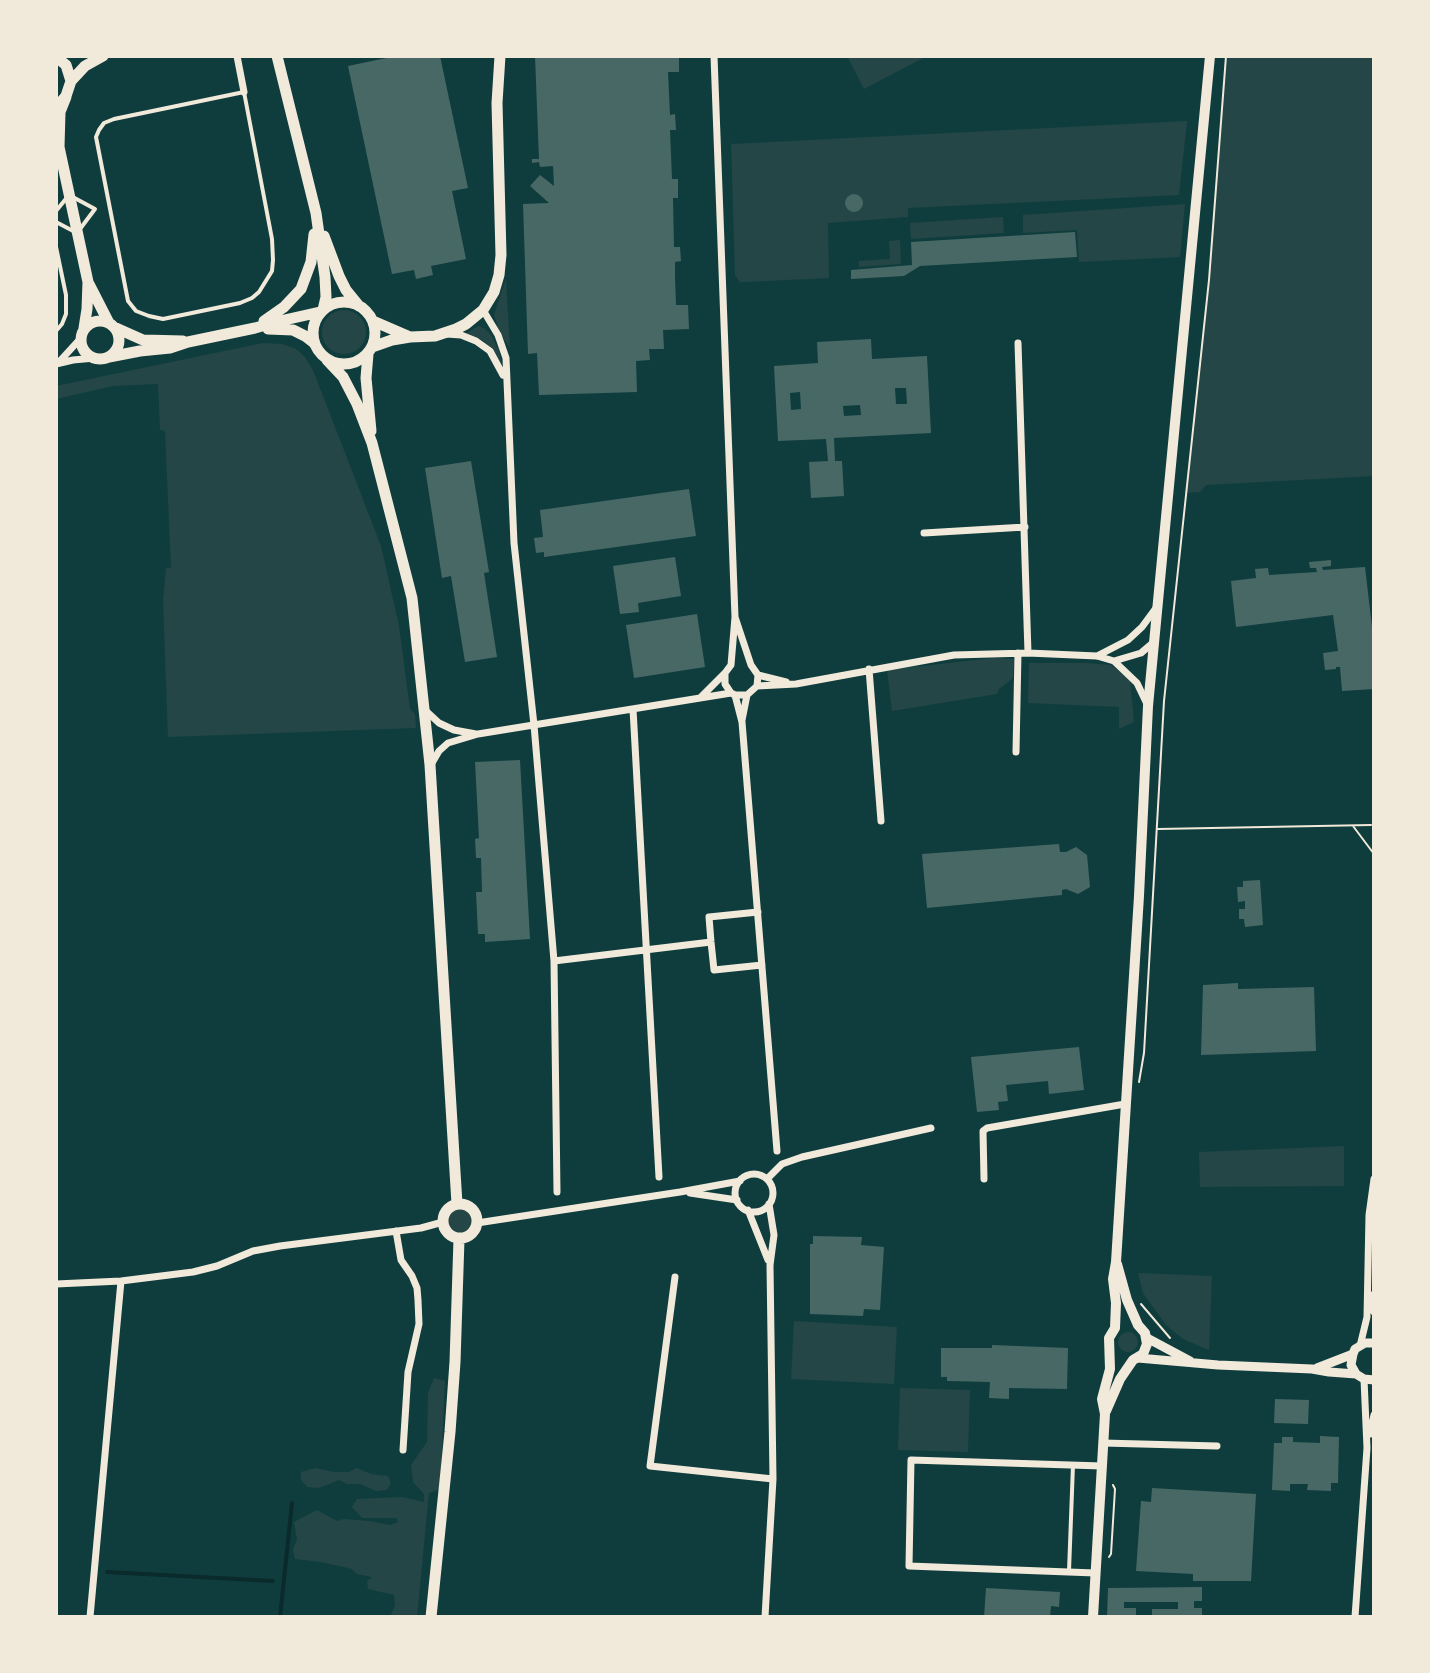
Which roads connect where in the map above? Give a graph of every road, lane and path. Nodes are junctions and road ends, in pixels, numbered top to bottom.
1 (103, 56) edge
2 (237, 56) edge
3 (277, 56) edge
4 (492, 56) edge
5 (500, 56) edge
6 (714, 56) edge
7 (1210, 56) edge
8 (1226, 56) edge
9 (56, 57) edge
10 (71, 81) junction
11 (244, 92) junction
12 (66, 96) junction
13 (497, 103) junction
14 (56, 104) edge
15 (57, 145) edge
16 (69, 195) junction
17 (56, 211) edge
18 (316, 213) junction
19 (56, 222) edge
20 (77, 233) junction
21 (56, 247) edge
22 (88, 282) junction
23 (360, 306) junction
24 (483, 310) junction
25 (322, 311) junction
26 (373, 321) junction
27 (112, 325) junction
28 (255, 328) junction
29 (56, 331) edge
30 (83, 333) junction
31 (444, 334) junction
32 (410, 337) junction
33 (188, 342) junction
34 (314, 343) junction
35 (1018, 343) dead end
36 (370, 350) junction
37 (109, 357) junction
38 (95, 358) junction
39 (327, 360) junction
40 (57, 364) edge
41 (506, 382) junction
42 (372, 443) junction
43 (1025, 527) junction
44 (924, 533) dead end
45 (1158, 604) junction
46 (735, 617) junction
47 (1154, 642) junction
48 (1018, 653) junction
49 (1028, 653) junction
50 (1097, 656) junction
51 (1114, 661) junction
52 (731, 665) junction
53 (751, 665) junction
54 (869, 669) junction
55 (725, 673) junction
56 (758, 675) junction
57 (796, 684) junction
58 (757, 686) junction
59 (733, 694) junction
60 (747, 695) junction
61 (699, 699) junction
62 (1148, 706) junction
63 (633, 709) junction
64 (425, 710) junction
65 (742, 722) junction
66 (534, 725) junction
67 (478, 734) junction
68 (1016, 752) dead end
69 (430, 765) junction
70 (881, 821) dead end
71 (1352, 825) junction
72 (1371, 825) dead end
73 (1158, 829) junction
74 (1374, 854) edge
75 (758, 912) junction
76 (711, 942) junction
77 (647, 950) junction
78 (554, 961) junction
79 (762, 965) junction
80 (1138, 1088) dead end
81 (1125, 1104) junction
82 (931, 1128) dead end
83 (777, 1151) dead end
84 (659, 1177) dead end
85 (767, 1179) junction
86 (984, 1179) dead end
87 (1374, 1179) edge
88 (740, 1181) junction
89 (557, 1192) dead end
90 (680, 1192) junction
91 (737, 1200) junction
92 (1372, 1200) edge
93 (457, 1204) junction
94 (769, 1204) junction
95 (748, 1210) junction
96 (443, 1222) junction
97 (477, 1223) junction
98 (396, 1231) junction
99 (459, 1239) junction
100 (1116, 1262) junction
101 (770, 1265) junction
102 (675, 1277) dead end
103 (1368, 1277) junction
104 (121, 1281) junction
105 (56, 1284) edge
106 (1135, 1298) dead end
107 (1374, 1312) edge
108 (1138, 1325) junction
109 (1115, 1328) junction
110 (1147, 1338) junction
111 (1374, 1343) edge
112 (1110, 1348) junction
113 (1167, 1349) junction
114 (1356, 1350) junction
115 (1135, 1359) junction
116 (1193, 1362) junction
117 (1312, 1369) junction
118 (1365, 1378) edge
119 (1105, 1414) junction
120 (1374, 1415) edge
121 (1103, 1443) junction
122 (1217, 1446) dead end
123 (1367, 1448) junction
124 (403, 1450) dead end
125 (1073, 1465) junction
126 (1102, 1466) junction
127 (773, 1479) junction
128 (1111, 1480) dead end
129 (1106, 1561) dead end
130 (1069, 1573) junction
131 (1095, 1573) junction
132 (90, 1617) edge
133 (431, 1617) edge
134 (765, 1617) edge
135 (1093, 1617) edge
136 (1355, 1617) edge

1 - 10 main road
2 - 11 street
3 - 18 main road
4 - 13 main road
5 - 13 main road
6 - 46 street
7 - 45 main road
8 - 73 path
9 - 10 main road
10 - 12 main road
11 - 11 lane
12 - 14 main road
12 - 15 main road
13 - 24 main road
15 - 16 main road
16 - 17 lane
16 - 20 main road
16 - 20 lane
18 - 23 main road
18 - 25 main road
18 - 28 main road
19 - 20 lane
20 - 22 main road
21 - 29 lane
22 - 27 main road
22 - 30 main road
23 - 25 main road
23 - 26 main road
24 - 31 main road
24 - 41 street
25 - 28 main road
25 - 34 main road
26 - 32 main road
26 - 36 main road
27 - 30 main road
27 - 33 main road
27 - 37 main road
28 - 33 main road
28 - 34 main road
30 - 38 main road
30 - 40 street
31 - 32 main road
31 - 41 street
32 - 36 main road
33 - 37 main road
34 - 39 main road
35 - 43 street
36 - 39 main road
36 - 42 main road
37 - 38 main road
38 - 40 street
39 - 42 main road
41 - 66 street
42 - 64 main road
43 - 44 street
43 - 49 street
45 - 47 main road
45 - 50 street
46 - 52 street
46 - 53 street
47 - 51 street
47 - 62 main road
48 - 49 street
48 - 54 street
48 - 68 street
49 - 50 street
50 - 51 street
51 - 62 street
52 - 53 street
52 - 55 street
53 - 56 street
54 - 57 street
54 - 70 street
55 - 59 street
55 - 61 street
56 - 57 street
56 - 58 street
57 - 58 street
58 - 60 street
59 - 60 street
59 - 61 street
59 - 65 street
60 - 65 street
61 - 63 street
62 - 81 main road
63 - 66 street
63 - 77 street
64 - 67 street
64 - 69 main road
65 - 75 street
66 - 67 street
66 - 78 street
67 - 69 street
69 - 93 main road
71 - 72 path
71 - 73 path
71 - 74 path
73 - 80 path
75 - 76 street
75 - 79 street
76 - 77 street
76 - 79 street
77 - 78 street
77 - 84 street
78 - 89 street
79 - 83 street
81 - 86 street
81 - 100 main road
82 - 85 street
85 - 88 street
85 - 94 street
87 - 92 street
88 - 90 street
88 - 91 street
90 - 91 street
90 - 97 street
91 - 95 street
92 - 103 street
93 - 96 main road
93 - 97 main road
94 - 95 street
94 - 101 street
95 - 101 street
96 - 98 street
96 - 99 main road
97 - 99 main road
98 - 104 street
98 - 124 street
99 - 133 main road
100 - 108 main road
100 - 109 main road
101 - 127 street
102 - 127 street
103 - 107 street
103 - 114 street
104 - 105 street
104 - 132 street
106 - 113 path
108 - 109 main road
108 - 110 main road
109 - 112 main road
110 - 113 street
110 - 115 main road
111 - 114 street
112 - 115 main road
112 - 119 main road
113 - 116 street
114 - 117 street
114 - 118 street
115 - 116 street
115 - 119 main road
116 - 117 street
117 - 118 street
118 - 123 street
119 - 121 main road
120 - 123 street
121 - 122 street
121 - 126 main road
123 - 136 street
125 - 126 street
125 - 130 lane
125 - 130 street
126 - 131 main road
127 - 134 street
128 - 129 path
130 - 131 street
131 - 135 main road

